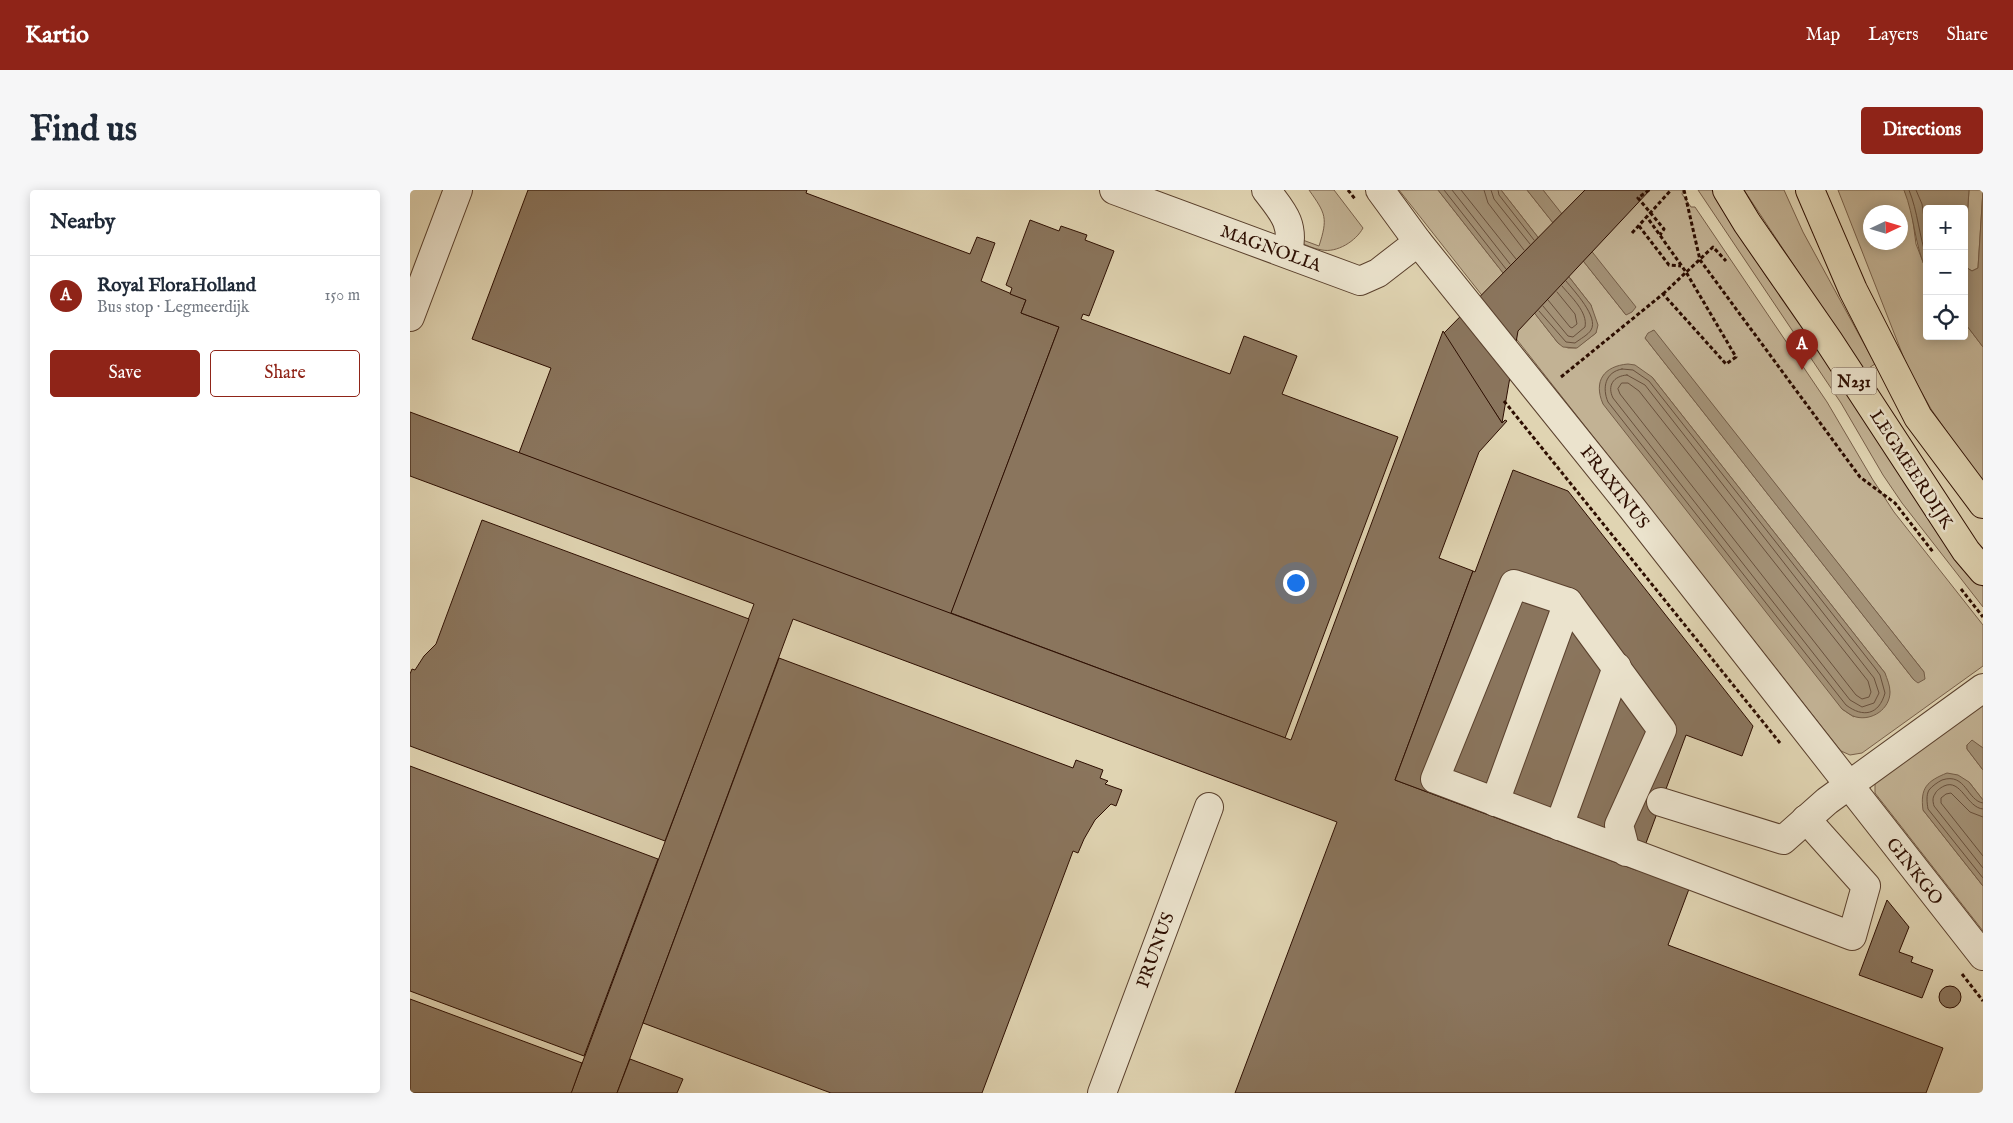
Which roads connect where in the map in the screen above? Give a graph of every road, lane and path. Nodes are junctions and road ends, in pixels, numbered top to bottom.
1 (458, 190) edge
2 (1114, 190) edge
3 (1266, 190) edge
4 (1380, 190) edge
5 (1649, 190) edge
6 (1671, 190) edge
7 (1684, 190) edge
8 (1727, 190) edge
9 (1810, 190) edge
10 (1647, 217) junction
11 (1639, 226) junction
12 (1632, 233) dead end
13 (1660, 236) junction
14 (1418, 242) junction
15 (1288, 253) junction
16 (1700, 260) junction
17 (1726, 261) dead end
18 (1682, 266) junction
19 (1686, 272) junction
20 (1663, 294) junction
21 (410, 318) edge
22 (1540, 394) junction
23 (1504, 401) dead end
24 (1515, 415) junction
25 (1983, 504) edge
26 (1936, 556) dead end
27 (1983, 571) edge
28 (1960, 586) dead end
29 (1568, 602) junction
30 (1983, 617) edge
31 (1617, 668) junction
32 (1983, 688) edge
33 (1783, 747) dead end
34 (1848, 786) junction
35 (1495, 802) junction
36 (1661, 802) dead end
37 (1208, 807) dead end
38 (1806, 819) junction
39 (1559, 826) junction
40 (1626, 852) junction
41 (1983, 956) edge
42 (1959, 970) dead end
43 (1983, 1001) edge
44 (1102, 1093) edge

1 - 21 street
2 - 15 street, MAGNOLIA
3 - 15 street
4 - 14 street, FRAXINUS
5 - 13 path
6 - 10 path, bridge
7 - 16 path, LEGMEERDIJK
8 - 27 main road, LEGMEERDIJK / N231
9 - 25 main road, LEGMEERDIJK / N231
10 - 11 path, bridge
10 - 13 path
11 - 12 path, bridge
11 - 18 path
13 - 18 path
14 - 15 street, MAGNOLIA
14 - 22 street, FRAXINUS
16 - 17 path
16 - 19 path
16 - 26 path, LEGMEERDIJK
18 - 19 path
19 - 20 path
19 - 20 path
20 - 22 path
22 - 24 path
22 - 34 street, FRAXINUS
23 - 24 path
24 - 33 path
28 - 30 path
29 - 31 street
29 - 35 street
29 - 35 street
31 - 39 street
31 - 40 street
32 - 34 street
34 - 38 street
34 - 41 street, GINKGO
35 - 39 street
36 - 38 street
37 - 44 street, PRUNUS
38 - 40 street
39 - 40 street
42 - 43 path

